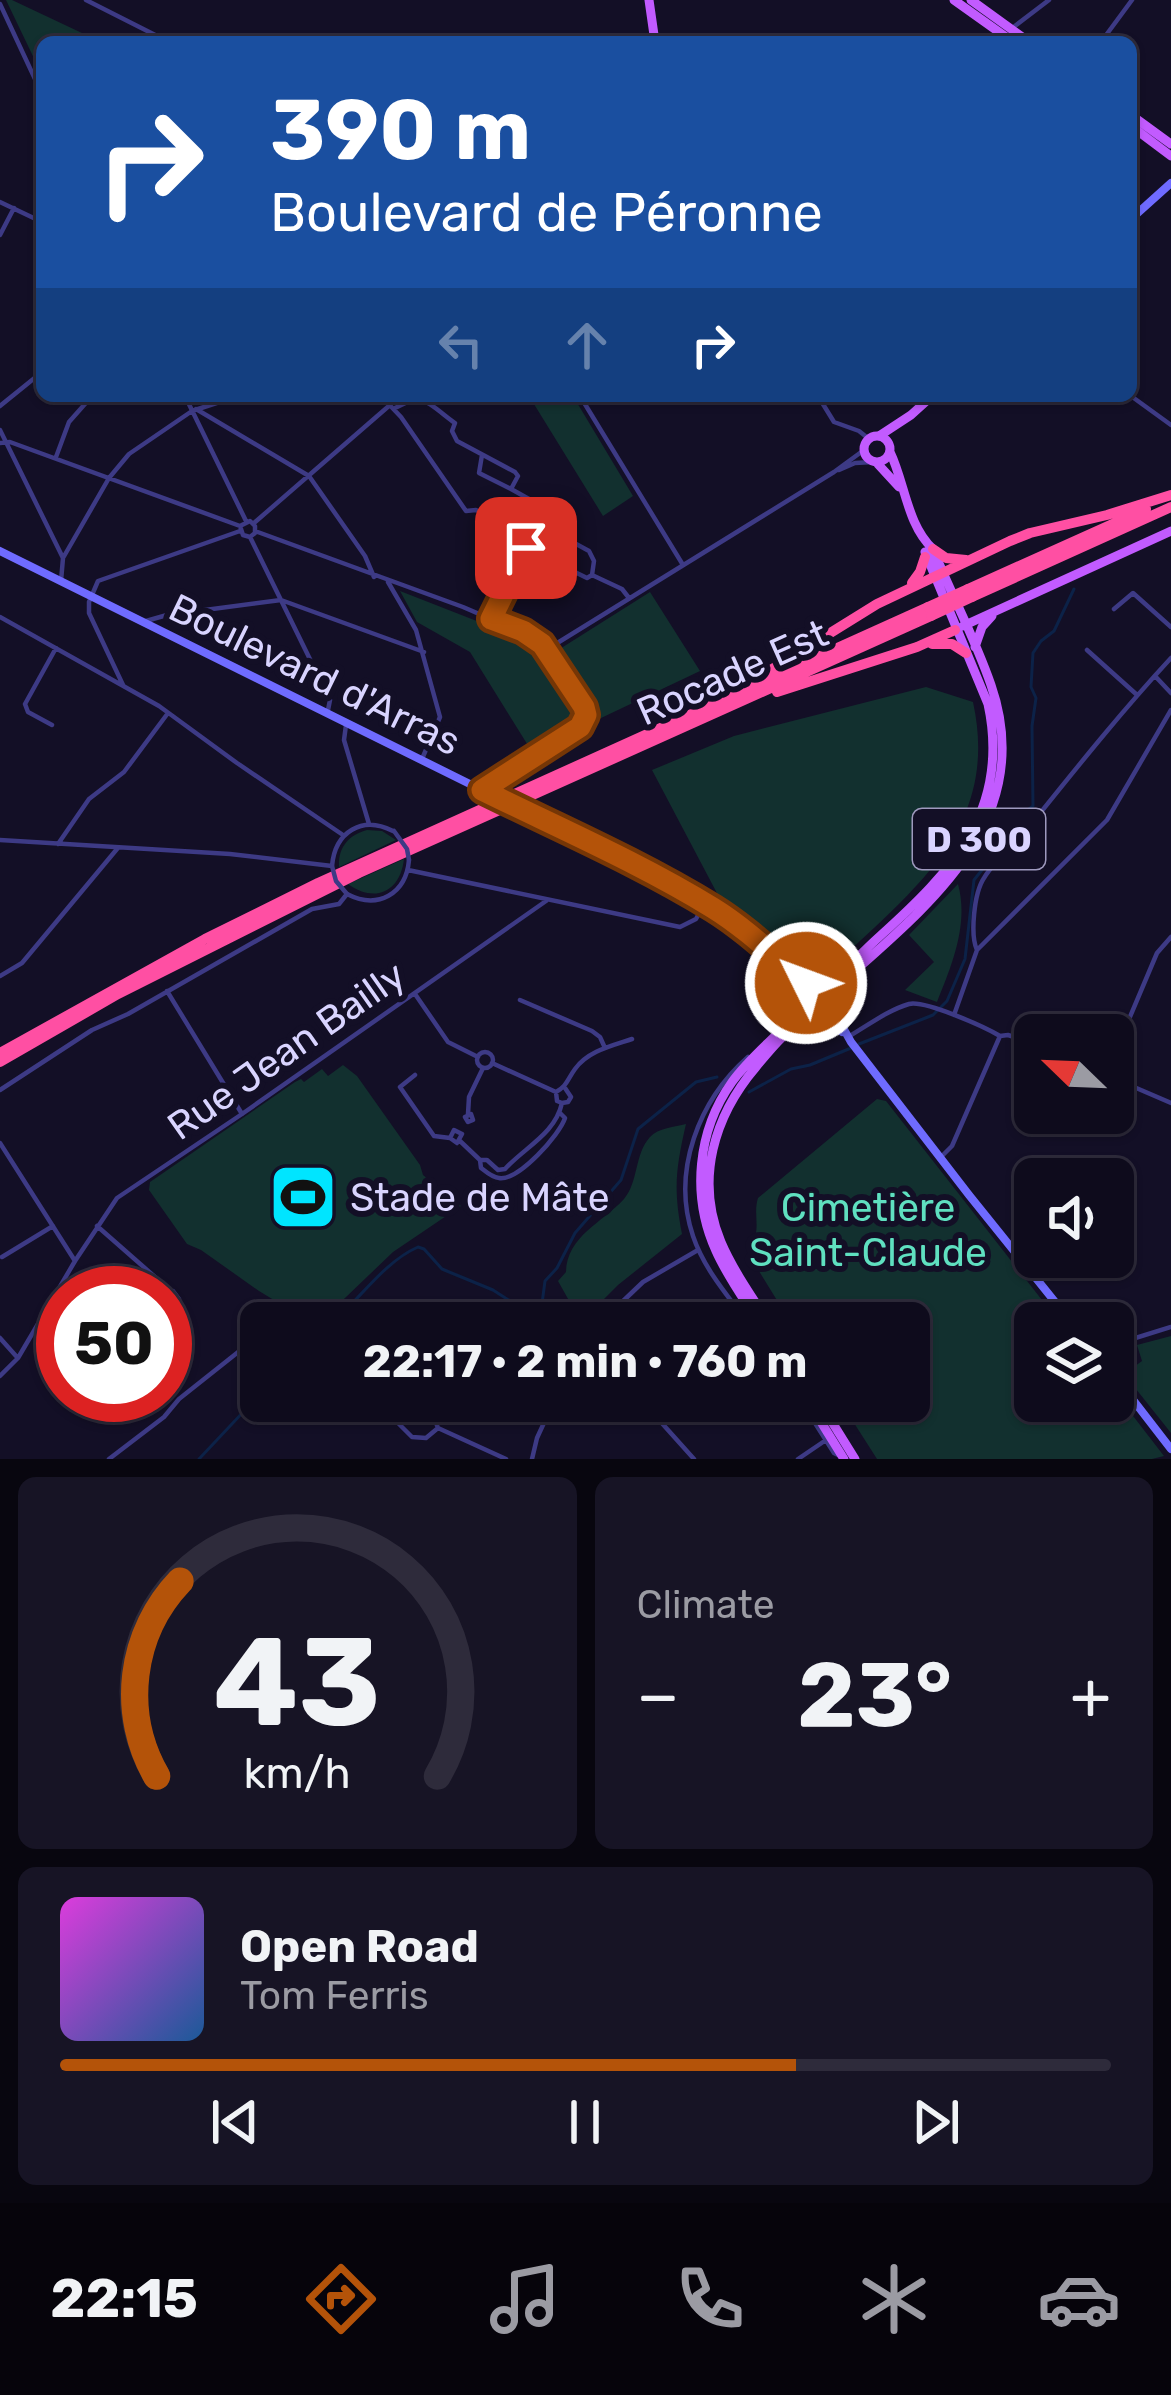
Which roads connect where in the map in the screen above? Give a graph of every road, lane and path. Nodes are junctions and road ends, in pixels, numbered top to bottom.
1 (86, 0) edge
2 (955, 0) edge
3 (970, 0) edge
4 (1049, 0) edge
5 (1132, 0) edge
6 (0, 4) edge
7 (647, 4) edge
8 (157, 36) edge
9 (654, 36) edge
10 (1006, 36) edge
11 (1007, 36) edge
12 (1011, 36) edge
13 (1105, 36) edge
14 (36, 81) edge
15 (1137, 119) edge
16 (1137, 130) edge
17 (1171, 144) edge
18 (1171, 156) edge
19 (1171, 184) edge
20 (0, 202) edge
21 (14, 208) junction
22 (1137, 214) edge
23 (36, 219) edge
24 (0, 236) edge
25 (36, 376) edge
26 (1137, 400) edge
27 (86, 402) edge
28 (189, 402) edge
29 (219, 402) edge
30 (388, 402) edge
31 (404, 402) edge
32 (426, 402) edge
33 (584, 402) edge
34 (822, 402) edge
35 (925, 402) edge
36 (0, 406) edge
37 (393, 406) junction
38 (194, 410) junction
39 (911, 415) junction
40 (1171, 425) edge
41 (0, 430) edge
42 (870, 442) junction
43 (3, 443) edge
44 (890, 451) junction
45 (482, 455) junction
46 (56, 459) junction
47 (874, 462) junction
48 (834, 472) junction
49 (309, 476) junction
50 (109, 478) junction
51 (511, 489) junction
52 (902, 491) junction
53 (1168, 501) edge
54 (1142, 511) junction
55 (248, 528) junction
56 (1171, 531) edge
57 (526, 548) junction
58 (928, 549) junction
59 (0, 550) edge
60 (63, 558) junction
61 (970, 560) junction
62 (683, 565) junction
63 (592, 574) junction
64 (938, 576) junction
65 (374, 577) junction
66 (61, 580) junction
67 (388, 582) junction
68 (905, 589) junction
69 (92, 596) junction
70 (1032, 596) junction
71 (629, 598) junction
72 (281, 600) junction
73 (1114, 609) dead end
74 (930, 611) junction
75 (0, 617) edge
76 (491, 619) junction
77 (142, 622) junction
78 (961, 627) junction
79 (1171, 627) edge
80 (917, 647) junction
81 (56, 648) junction
82 (546, 650) junction
83 (970, 650) junction
84 (1088, 650) dead end
85 (424, 652) junction
86 (1171, 658) edge
87 (1155, 676) junction
88 (123, 685) junction
89 (747, 688) junction
90 (1171, 693) edge
91 (1136, 694) junction
92 (728, 706) junction
93 (1171, 710) edge
94 (168, 713) junction
95 (328, 714) junction
96 (52, 724) dead end
97 (346, 724) junction
98 (421, 761) junction
99 (486, 792) junction
100 (369, 824) junction
101 (343, 835) junction
102 (2, 843) edge
103 (58, 844) junction
104 (118, 847) junction
105 (332, 866) junction
106 (408, 870) junction
107 (347, 894) junction
108 (546, 901) junction
109 (705, 903) junction
110 (1171, 937) edge
111 (977, 950) junction
112 (0, 976) edge
113 (807, 990) junction
114 (166, 992) junction
115 (415, 994) junction
116 (830, 997) junction
117 (520, 1000) dead end
118 (802, 1006) junction
119 (950, 1014) junction
120 (1131, 1014) edge
121 (817, 1017) junction
122 (782, 1036) junction
123 (1000, 1036) junction
124 (1014, 1037) edge
125 (632, 1039) dead end
126 (852, 1042) junction
127 (605, 1048) junction
128 (0, 1053) edge
129 (478, 1058) junction
130 (0, 1062) edge
131 (492, 1064) junction
132 (483, 1068) junction
133 (415, 1075) dead end
134 (1134, 1087) edge
135 (565, 1088) junction
136 (0, 1090) edge
137 (556, 1093) junction
138 (562, 1103) junction
139 (1171, 1103) edge
140 (560, 1113) junction
141 (242, 1114) junction
142 (460, 1131) junction
143 (450, 1138) junction
144 (460, 1142) junction
145 (0, 1144) edge
146 (8, 1156) junction
147 (941, 1157) junction
148 (480, 1160) junction
149 (0, 1161) edge
150 (53, 1226) junction
151 (97, 1226) junction
152 (698, 1250) junction
153 (2, 1257) edge
154 (75, 1261) junction
155 (137, 1266) edge
156 (621, 1302) edge
157 (732, 1302) edge
158 (746, 1302) edge
159 (756, 1302) edge
160 (1055, 1302) edge
161 (1171, 1327) edge
162 (0, 1338) edge
163 (1134, 1338) edge
164 (240, 1351) edge
165 (18, 1358) junction
166 (0, 1376) edge
167 (1134, 1401) edge
168 (397, 1422) edge
169 (436, 1422) edge
170 (544, 1422) edge
171 (661, 1422) edge
172 (816, 1422) edge
173 (819, 1422) edge
174 (832, 1422) edge
175 (438, 1428) junction
176 (826, 1440) junction
177 (1171, 1449) edge
178 (843, 1457) edge
179 (109, 1459) edge
180 (506, 1459) edge
181 (532, 1459) edge
182 (694, 1459) edge
183 (798, 1459) edge
184 (855, 1459) edge

1 - 8 street
2 - 10 main road
3 - 11 main road
4 - 12 street
5 - 13 street
6 - 14 street
7 - 9 main road
15 - 17 main road
16 - 18 main road
19 - 22 main road
20 - 21 street
21 - 23 street
21 - 24 street
25 - 36 street
26 - 40 street
27 - 46 street
28 - 38 street
29 - 38 street
30 - 37 street
31 - 37 street
32 - 45 street
33 - 62 street
34 - 42 street
35 - 39 main road
37 - 49 street
37 - 57 street
38 - 49 street
38 - 50 street
38 - 55 street
39 - 42 main road
39 - 44 main road
41 - 43 street
42 - 44 main road
42 - 47 main road
42 - 48 street
43 - 46 street
43 - 60 street
44 - 47 main road
44 - 52 main road
45 - 51 street
45 - 51 street
46 - 50 street
47 - 48 street
47 - 52 main road
48 - 62 street
49 - 55 street
49 - 65 street
50 - 55 street
50 - 60 street
51 - 63 street
52 - 58 main road
53 - 54 highway, Rocade Est
54 - 61 highway
54 - 74 highway, Rocade Est, bridge
55 - 65 street
55 - 69 street
55 - 72 street
56 - 70 main road
57 - 63 street
57 - 76 street
58 - 61 highway
58 - 64 main road
58 - 68 highway
59 - 66 main road, Boulevard d'Arras
60 - 66 street
61 - 64 highway
62 - 71 street
63 - 71 street
64 - 68 highway
64 - 78 main road, D 300
65 - 67 street
66 - 69 main road, Boulevard d'Arras
67 - 76 street
67 - 85 street
68 - 89 highway
69 - 77 main road, Boulevard d'Arras
69 - 88 street
70 - 78 main road
70 - 83 main road
71 - 82 street
72 - 77 street
72 - 85 street
72 - 95 street
73 - 79 street
74 - 89 highway, Rocade Est
74 - 92 highway, Rocade Est
75 - 81 street
76 - 82 street
77 - 95 main road, Boulevard d'Arras
78 - 80 highway
78 - 83 main road, D 300
80 - 83 highway
80 - 92 highway
81 - 88 street
81 - 96 street
82 - 99 street
83 - 116 main road, D 300
84 - 91 street
85 - 98 street
86 - 87 street
87 - 90 street
87 - 91 street
88 - 94 street
89 - 128 highway, Rocade Est
91 - 111 street
92 - 130 highway, Rocade Est
93 - 111 street
94 - 101 street
94 - 103 street
95 - 97 main road, Boulevard d'Arras
97 - 98 main road, Boulevard d'Arras
97 - 100 street
98 - 99 main road, Boulevard d'Arras
99 - 109 main road, Boulevard d'Arras, bridge
100 - 101 street
100 - 106 street, bridge
101 - 105 street
102 - 103 street
103 - 104 street
104 - 105 street
104 - 112 street
105 - 107 street, bridge
106 - 107 street
106 - 108 street
107 - 114 street
108 - 109 street
108 - 115 street, Rue Jean Bailly
109 - 113 main road, Boulevard d'Arras
110 - 120 street
111 - 119 street
113 - 116 main road
113 - 118 main road
114 - 136 street
114 - 141 street
115 - 129 street
115 - 141 street, Rue Jean Bailly
116 - 121 main road
116 - 126 main road
117 - 127 street
118 - 121 main road
118 - 122 main road
119 - 123 street
119 - 126 street
121 - 122 main road
121 - 126 main road
122 - 152 street
122 - 158 main road
122 - 159 main road
123 - 124 street
123 - 147 street
125 - 127 street
126 - 147 main road
127 - 135 street
129 - 131 street
129 - 132 street
131 - 132 street
131 - 137 street
132 - 142 street
133 - 143 street
134 - 139 street
135 - 137 street
135 - 138 street
137 - 138 street
138 - 140 street
140 - 148 street
140 - 148 street
141 - 151 street, Rue Jean Bailly
142 - 143 street
142 - 144 street
143 - 144 street
144 - 148 street
145 - 146 street
146 - 149 street
146 - 150 street
147 - 160 main road
150 - 153 street
150 - 154 street
151 - 154 street, Rue Jean Bailly
151 - 155 street
152 - 156 street
152 - 157 street
154 - 165 street, Rue Jean Bailly
161 - 163 street
162 - 165 street
164 - 179 street
165 - 166 street, Rue Jean Bailly
167 - 177 main road
168 - 175 street
169 - 175 street
170 - 181 street
171 - 182 street
172 - 176 street
173 - 178 main road
174 - 184 main road
175 - 180 street
176 - 178 street
176 - 183 street

